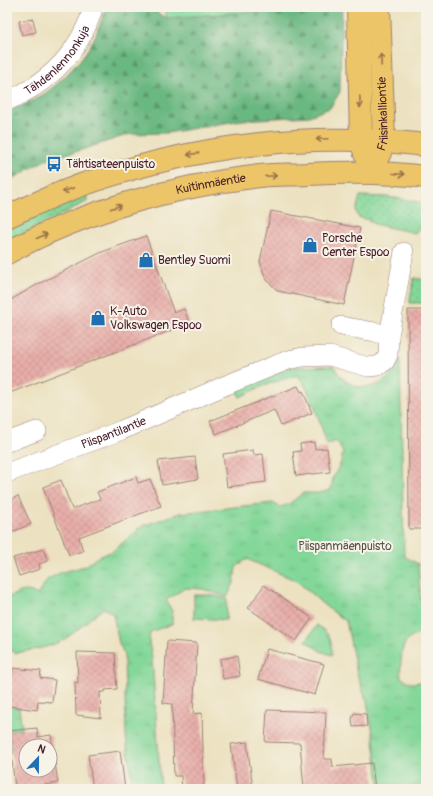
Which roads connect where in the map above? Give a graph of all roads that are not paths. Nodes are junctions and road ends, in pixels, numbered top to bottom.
1 (94, 7) edge
2 (358, 7) edge
3 (379, 7) edge
4 (7, 101) edge
5 (361, 139) junction
6 (384, 141) junction
7 (426, 145) edge
8 (371, 172) junction
9 (426, 178) edge
10 (7, 217) edge
11 (404, 252) dead end
12 (7, 253) edge
13 (340, 326) dead end
14 (389, 336) junction
15 (37, 431) dead end
16 (7, 442) edge
17 (7, 473) edge

1 - 4 street, Tähdenlennonkuja
2 -> 5 main road, Friisinkalliontie
6 -> 3 main road, Friisinkalliontie
5 - 6 main road
5 - 8 main road, Friisinkalliontie
5 -> 10 main road
6 - 7 main road
6 - 8 main road, Friisinkalliontie
8 -> 9 main road, Kuitinmäentie
12 -> 8 main road, Kuitinmäentie
11 - 14 street, Piispantilantie
13 - 14 street
14 - 17 street, Piispantilantie
15 - 16 street

